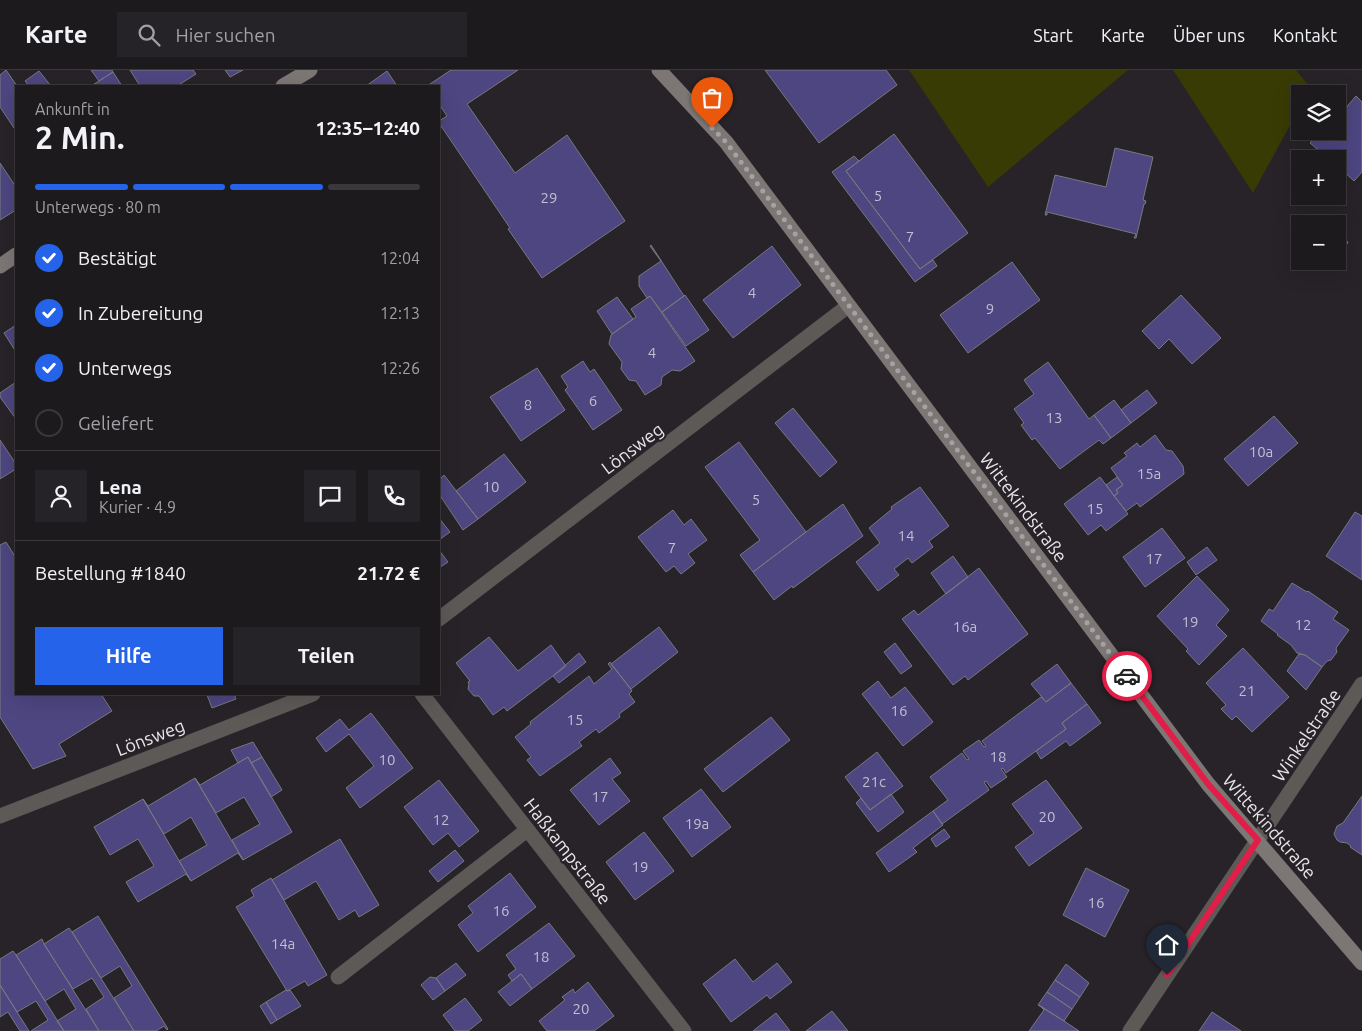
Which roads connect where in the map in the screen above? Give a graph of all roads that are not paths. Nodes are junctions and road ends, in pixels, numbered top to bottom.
1 (310, 70) edge
2 (660, 70) edge
3 (285, 85) edge
4 (15, 256) edge
5 (0, 266) edge
6 (848, 306) junction
7 (440, 618) edge
8 (1362, 684) edge
9 (310, 695) edge
10 (423, 695) edge
11 (0, 816) edge
12 (528, 830) junction
13 (1258, 840) junction
14 (1362, 963) edge
15 (338, 977) dead end
16 (684, 1031) edge
17 (1130, 1031) edge

1 - 3 main road
2 - 6 main road, Wittekindstraße
4 - 5 main road
6 - 7 street, Lönsweg
6 - 13 main road, Wittekindstraße
8 - 13 street, Winkelstraße
9 - 11 street, Lönsweg
10 - 12 street, Haßkampstraße
12 - 15 street
12 - 16 street, Haßkampstraße
13 - 14 main road, Wittekindstraße
13 - 17 street, Winkelstraße

